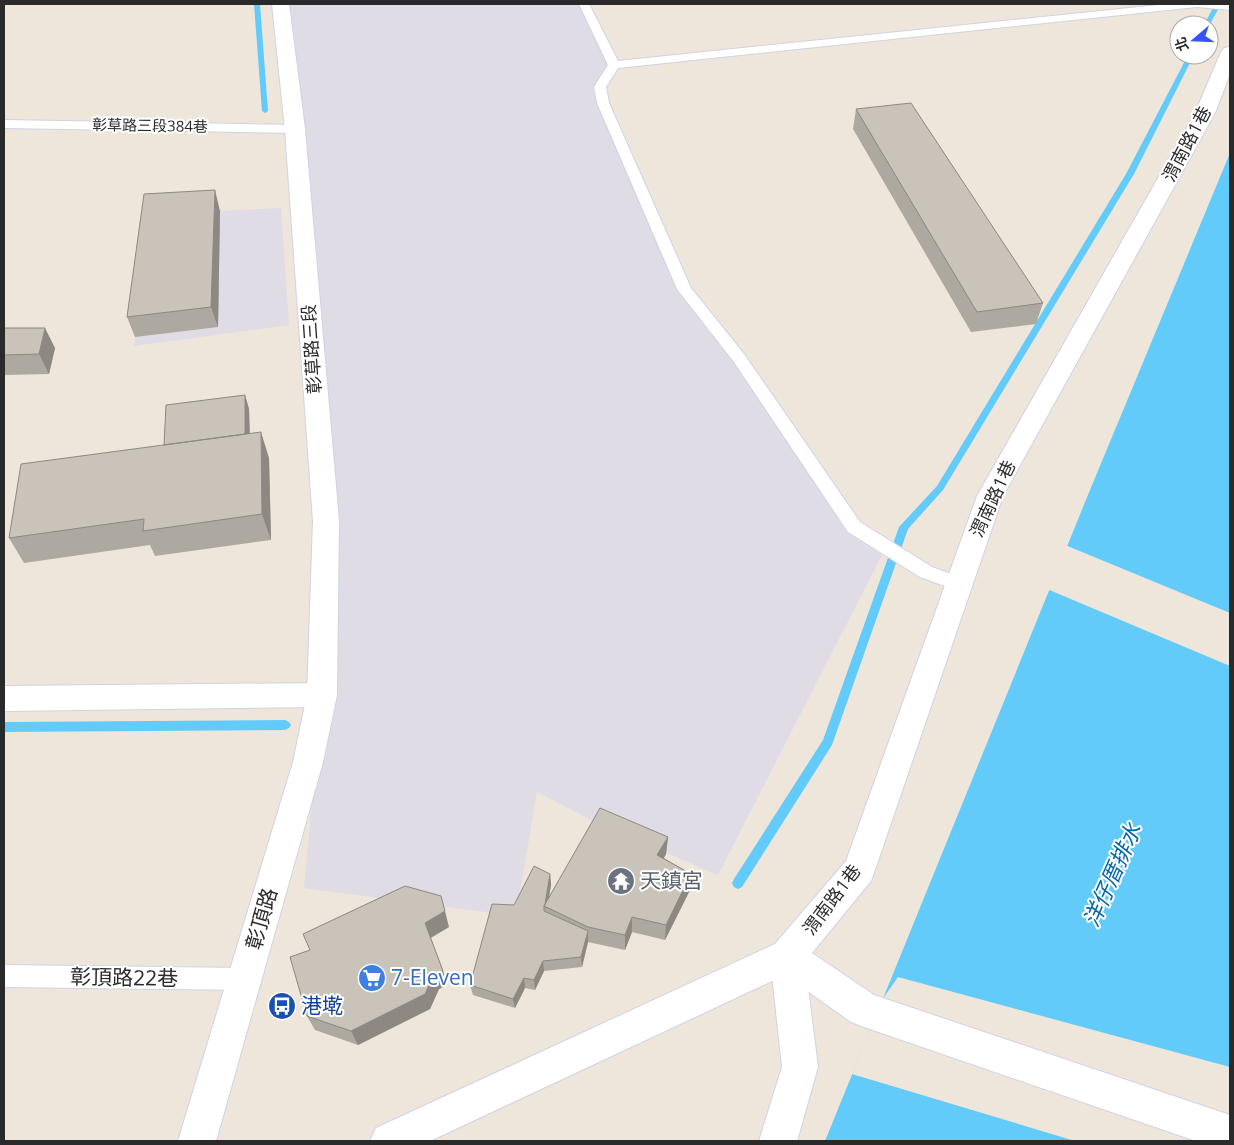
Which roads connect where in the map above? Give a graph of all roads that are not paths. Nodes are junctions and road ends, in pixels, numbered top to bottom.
1 (280, 4) edge
2 (584, 4) edge
3 (1230, 7) edge
4 (1230, 52) edge
5 (614, 65) junction
6 (4, 124) edge
7 (296, 128) junction
8 (958, 584) junction
9 (322, 695) junction
10 (4, 699) edge
11 (787, 956) junction
12 (4, 976) edge
13 (244, 979) junction
14 (1230, 1134) edge
15 (197, 1141) edge
16 (389, 1141) edge
17 (778, 1141) edge

1 - 7 street, 彰草路三段
2 - 5 lane
3 - 5 lane
4 - 8 street, 渭南路1巷
5 - 8 lane
6 - 7 lane, 彰草路三段384巷
7 - 9 street, 彰草路三段
8 - 11 street, 渭南路1巷
9 - 10 street
9 - 13 street, 彰頂路
11 - 14 street
11 - 16 street
11 - 17 street
12 - 13 lane, 彰頂路22巷
13 - 15 street, 彰頂路

